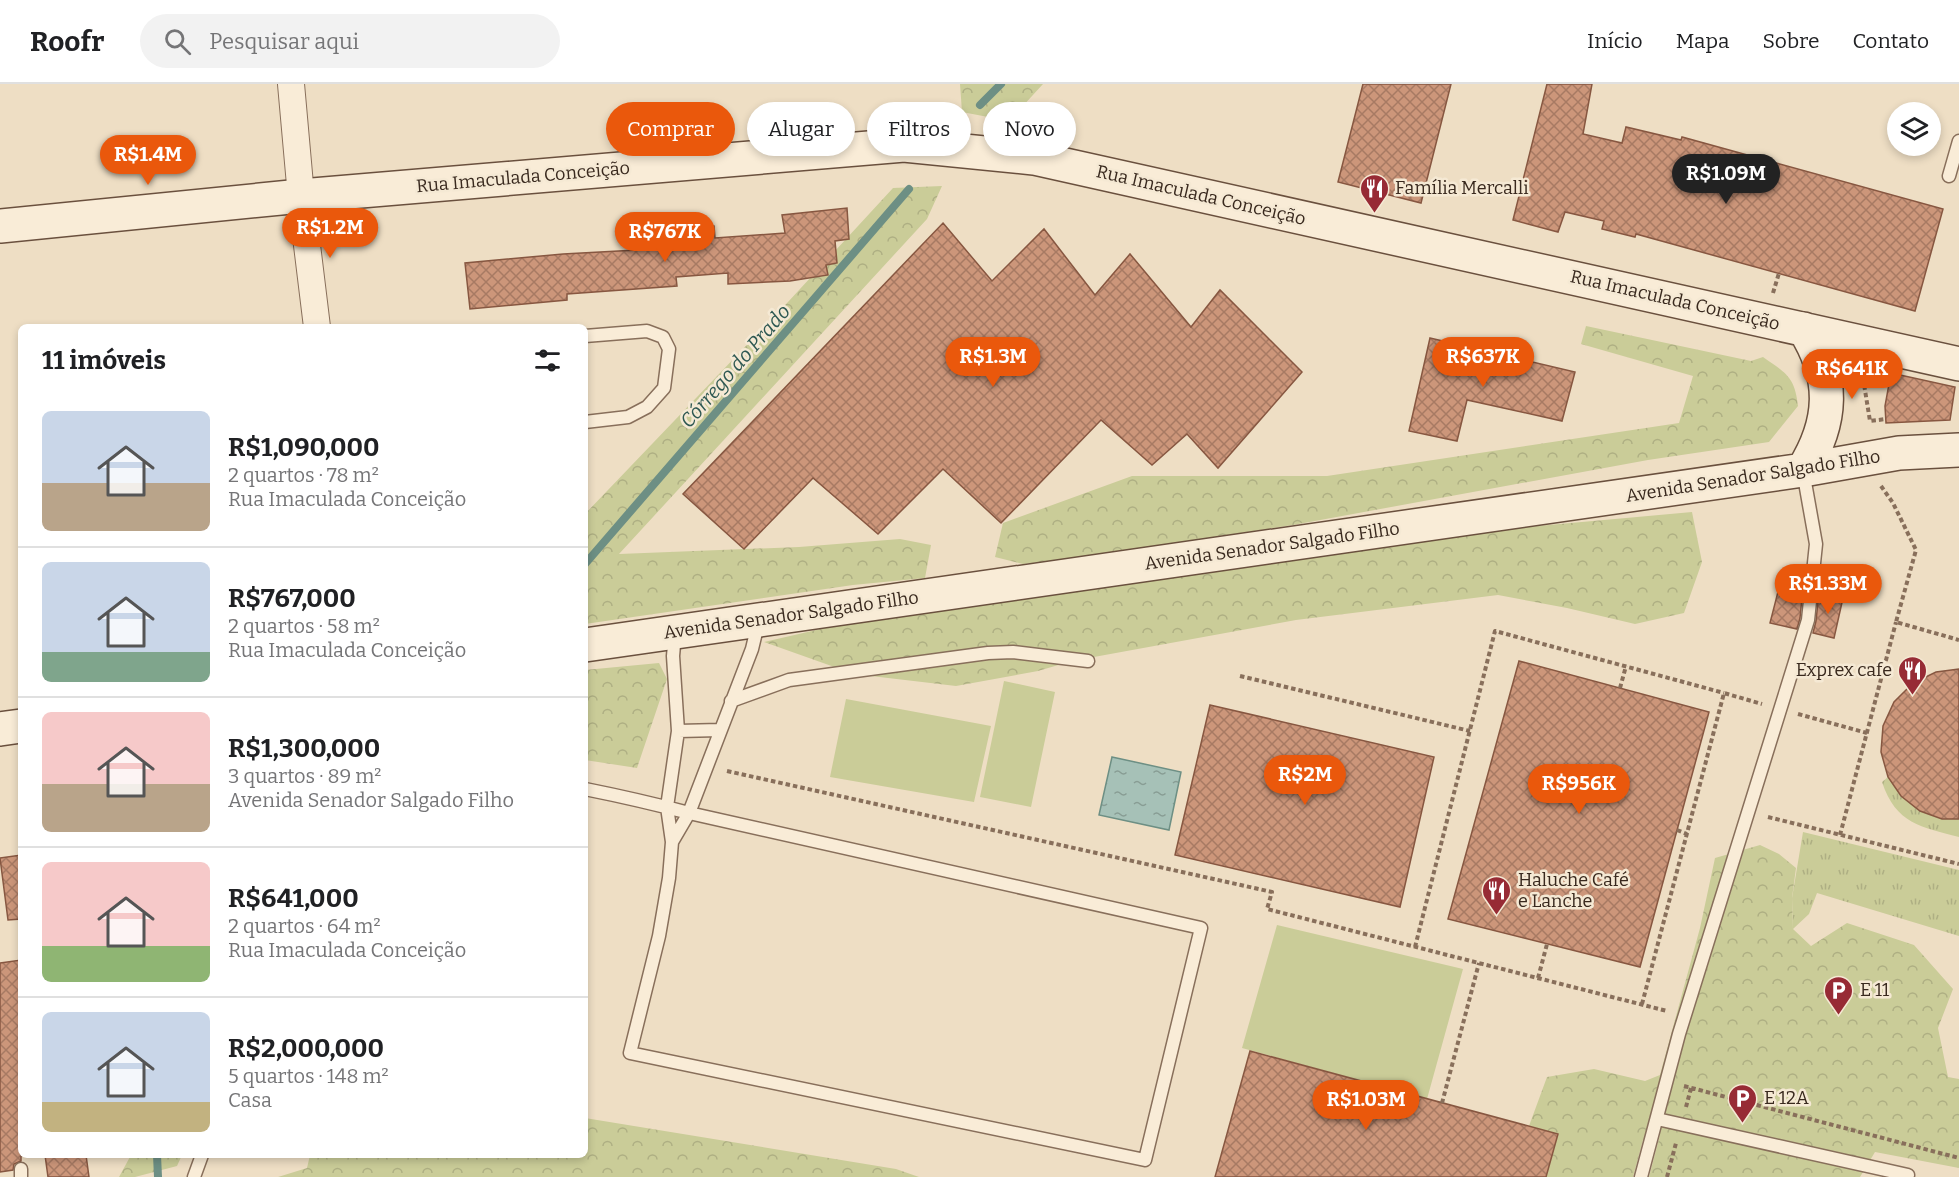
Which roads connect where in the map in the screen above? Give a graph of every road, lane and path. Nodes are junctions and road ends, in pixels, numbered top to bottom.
1 (291, 84) edge
2 (1959, 141) edge
3 (1949, 176) dead end
4 (301, 196) junction
5 (0, 226) edge
6 (317, 324) edge
7 (1804, 329) junction
8 (588, 336) edge
9 (1959, 364) edge
10 (1863, 378) dead end
11 (1886, 419) dead end
12 (588, 422) edge
13 (1959, 450) edge
14 (1803, 470) junction
15 (1881, 485) dead end
16 (759, 620) junction
17 (1896, 622) junction
18 (676, 632) junction
19 (1959, 640) edge
20 (588, 645) edge
21 (1088, 661) dead end
22 (1626, 666) junction
23 (1239, 676) dead end
24 (1620, 688) dead end
25 (1724, 693) junction
26 (731, 701) junction
27 (1780, 709) junction
28 (18, 726) edge
29 (0, 729) edge
30 (720, 730) junction
31 (678, 731) junction
32 (1470, 731) junction
33 (1867, 733) junction
34 (706, 766) junction
35 (588, 790) edge
36 (667, 807) junction
37 (1748, 812) junction
38 (689, 813) junction
39 (1677, 830) dead end
40 (1687, 834) junction
41 (1840, 835) junction
42 (672, 842) junction
43 (1959, 864) edge
44 (1547, 944) dead end
45 (1415, 947) junction
46 (1479, 963) junction
47 (1538, 978) junction
48 (1641, 1004) junction
49 (1685, 1015) junction
50 (1666, 1082) junction
51 (1442, 1103) dead end
52 (1657, 1119) junction
53 (201, 1158) edge
54 (1959, 1158) edge
55 (1908, 1176) edge
56 (194, 1177) edge
57 (1641, 1177) edge

1 - 4 street
2 - 3 lane
4 - 5 main road, Rua Imaculada Conceição
4 - 6 street
4 - 7 main road, Rua Imaculada Conceição
7 - 9 main road, Rua Imaculada Conceição
7 - 14 main road
8 - 12 lane
10 - 11 path
13 - 14 main road, Avenida Senador Salgado Filho
14 - 16 main road, Avenida Senador Salgado Filho
14 - 27 lane
15 - 17 path
16 - 18 main road, Avenida Senador Salgado Filho
16 - 26 lane
17 - 19 path
17 - 33 path
18 - 20 main road, Avenida Senador Salgado Filho
18 - 31 lane
21 - 26 lane
22 - 24 path
22 - 25 path
22 - 32 path
23 - 32 path
25 - 27 path
25 - 40 path
26 - 30 lane
27 - 33 path
27 - 37 lane
28 - 29 main road
30 - 31 lane
30 - 34 lane
31 - 36 lane
32 - 45 path
33 - 41 path
34 - 38 lane
34 - 45 path
35 - 36 lane
36 - 38 lane
36 - 42 lane
37 - 41 path
37 - 49 lane
38 - 42 lane
38 - 42 lane
39 - 40 path
40 - 48 path
41 - 43 path
44 - 47 path
45 - 46 path
46 - 47 path
46 - 51 path
47 - 48 path
48 - 49 path
49 - 50 lane
50 - 52 lane
50 - 54 path
52 - 55 lane
52 - 57 lane
53 - 56 lane

